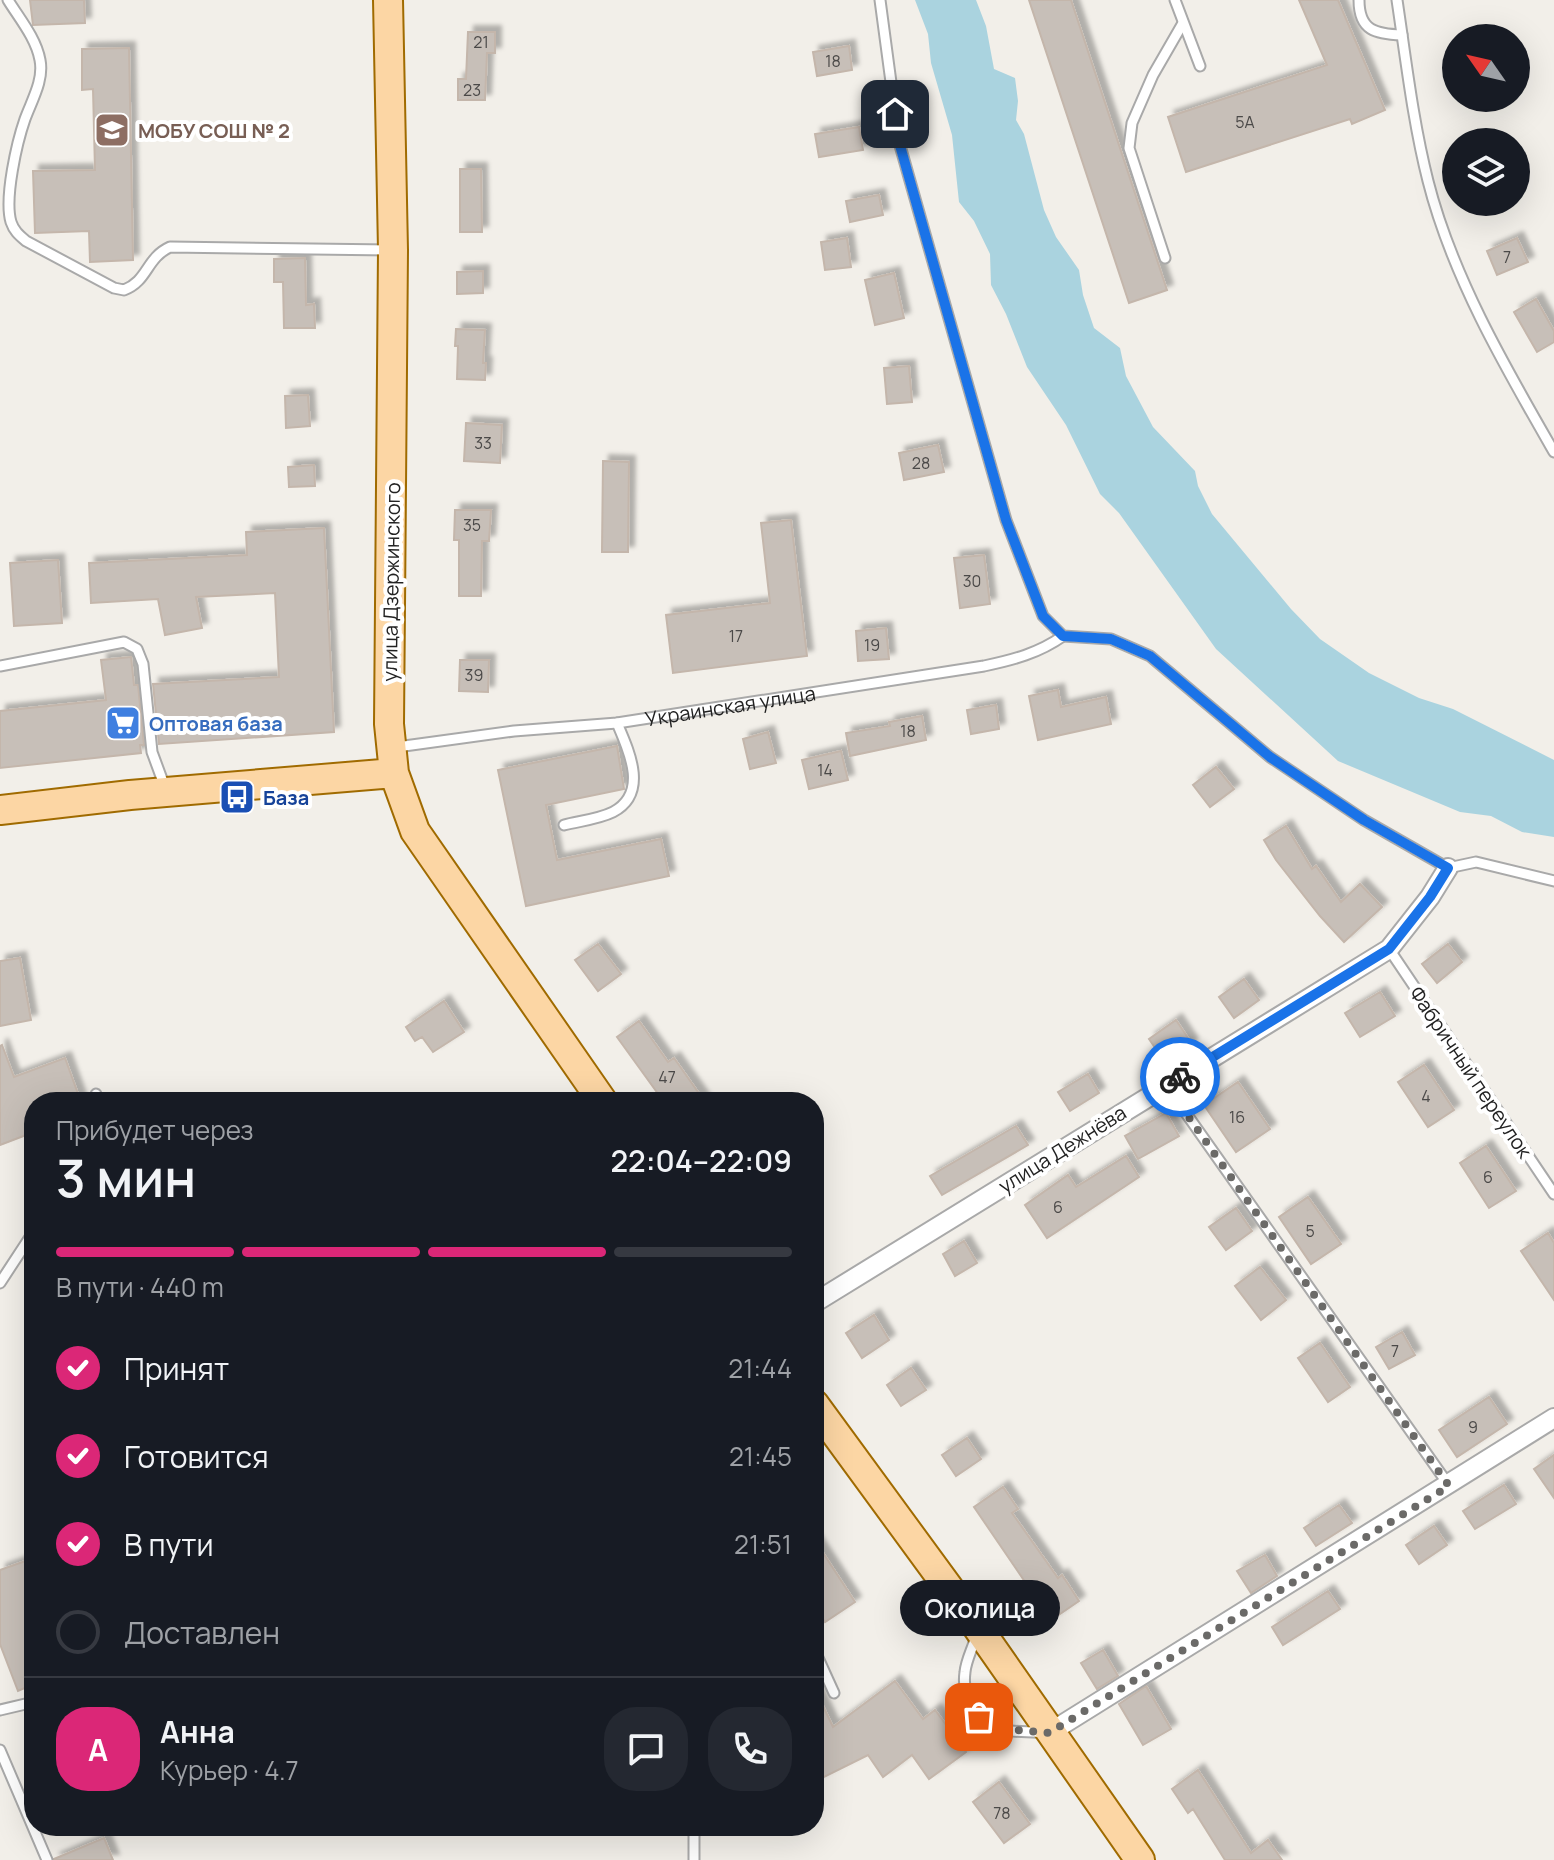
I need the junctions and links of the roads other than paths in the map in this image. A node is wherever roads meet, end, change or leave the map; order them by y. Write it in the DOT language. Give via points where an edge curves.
graph roads {
  1 [pos="8,0"];
  2 [pos="388,0"];
  3 [pos="880,0"];
  4 [pos="1175,0"];
  5 [pos="1359,0"];
  6 [pos="1397,0"];
  7 [pos="1183,23"];
  8 [pos="1402,35"];
  9 [pos="1200,66"];
  10 [pos="393,250"];
  11 [pos="1165,258"];
  12 [pos="1554,452"];
  13 [pos="1063,636"];
  14 [pos="0,666"];
  15 [pos="617,723"];
  16 [pos="392,760"];
  17 [pos="167,793"];
  18 [pos="0,810"];
  19 [pos="564,825"];
  20 [pos="1448,868"];
  21 [pos="1554,881"];
  22 [pos="1389,949"];
  23 [pos="1166,1085"];
  24 [pos="596,1092"];
  25 [pos="1554,1194"];
  26 [pos="24,1246"];
  27 [pos="0,1283"];
  28 [pos="824,1297"];
  29 [pos="1554,1418"];
  30 [pos="824,1422"];
  31 [pos="1449,1486"];
  32 [pos="978,1628"];
  33 [pos="824,1671"];
  34 [pos="834,1693"];
  35 [pos="24,1704"];
  36 [pos="0,1710"];
  37 [pos="1049,1733"];
  38 [pos="0,1750"];
  39 [pos="24,1806"];
  40 [pos="37,1836"];
  41 [pos="694,1836"];
  42 [pos="47,1860"];
  43 [pos="694,1860"];
  44 [pos="1140,1860"];
  1 -- 10 [label="lane" via="35,43 41,71 20,133 9,202 11,221 26,241 124,290 170,247"];
  2 -- 10 [label="main road, улица Дзержинского"];
  3 -- 13 [label="lane" via="899,142 1006,520 1043,616"];
  4 -- 7 [label="lane"];
  5 -- 8 [label="lane" via="1366,27 1373,33"];
  6 -- 8 [label="lane"];
  7 -- 9 [label="lane"];
  7 -- 11 [label="lane" via="1132,123 1129,148"];
  8 -- 12 [label="lane" via="1428,181 1448,241 1483,322"];
  10 -- 16 [label="main road, улица Дзержинского"];
  13 -- 15 [label="lane, Украинская улица" via="1019,659 984,666"];
  13 -- 20 [label="lane" via="1111,639 1150,656 1270,757"];
  14 -- 17 [label="lane" via="124,642 137,649 152,752"];
  15 -- 16 [label="lane, Украинская улица" via="514,731"];
  15 -- 19 [label="lane" via="632,757 628,801 612,812"];
  16 -- 17 [label="main road, Украинская улица"];
  16 -- 24 [label="main road, улица Дзержинского" via="415,831"];
  17 -- 18 [label="main road, Украинская улица"];
  20 -- 21 [label="lane" via="1476,862"];
  20 -- 22 [label="street, улица Дежнёва"];
  22 -- 23 [label="street, улица Дежнёва"];
  22 -- 25 [label="lane, Фабричный переулок"];
  23 -- 28 [label="street, улица Дежнёва"];
  23 -- 31 [label="lane"];
  26 -- 27 [label="lane"];
  29 -- 31 [label="street"];
  30 -- 32 [label="main road"];
  31 -- 37 [label="street"];
  32 -- 37 [label="main road"];
  32 -- 37 [label="lane" via="965,1669 969,1704 996,1728"];
  33 -- 34 [label="lane"];
  35 -- 36 [label="lane"];
  37 -- 44 [label="main road"];
  38 -- 39 [label="lane"];
  40 -- 42 [label="lane"];
  41 -- 43 [label="lane"];
}
